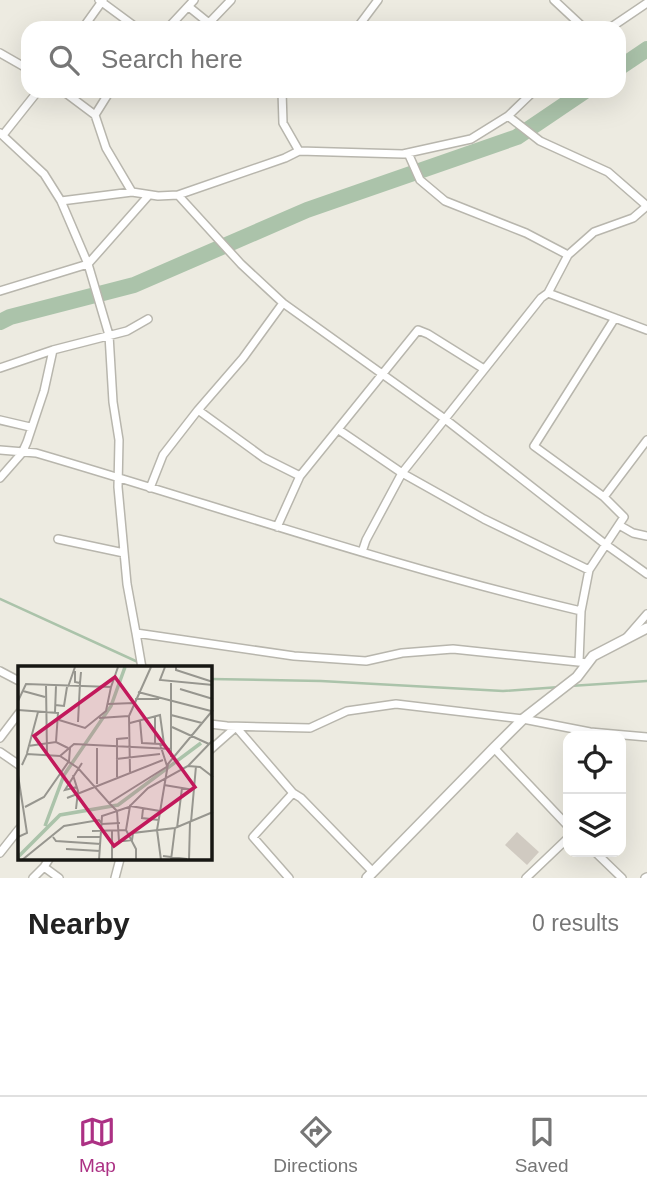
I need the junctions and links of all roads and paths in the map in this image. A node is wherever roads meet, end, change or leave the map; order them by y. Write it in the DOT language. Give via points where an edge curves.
graph roads {
  1 [pos="230,0"];
  2 [pos="378,0"];
  3 [pos="554,0"];
  4 [pos="101,1"];
  5 [pos="647,3"];
  6 [pos="192,4"];
  7 [pos="88,21"];
  8 [pos="128,21"];
  9 [pos="175,21"];
  10 [pos="208,21"];
  11 [pos="215,21"];
  12 [pos="362,21"];
  13 [pos="576,21"];
  14 [pos="620,21"];
  15 [pos="0,53"];
  16 [pos="21,65"];
  17 [pos="32,98"];
  18 [pos="72,98"];
  19 [pos="106,98"];
  20 [pos="285,98"];
  21 [pos="527,98"];
  22 [pos="95,115"];
  23 [pos="508,116"];
  24 [pos="1,134"];
  25 [pos="299,151"];
  26 [pos="408,153"];
  27 [pos="132,192"];
  28 [pos="149,195"];
  29 [pos="178,195"];
  30 [pos="61,201"];
  31 [pos="568,255"];
  32 [pos="88,264"];
  33 [pos="0,291"];
  34 [pos="548,293"];
  35 [pos="283,303"];
  36 [pos="615,318"];
  37 [pos="148,319"];
  38 [pos="647,330"];
  39 [pos="109,335"];
  40 [pos="54,351"];
  41 [pos="0,369"];
  42 [pos="485,369"];
  43 [pos="382,374"];
  44 [pos="198,410"];
  45 [pos="444,418"];
  46 [pos="0,420"];
  47 [pos="30,428"];
  48 [pos="339,430"];
  49 [pos="647,440"];
  50 [pos="0,450"];
  51 [pos="22,453"];
  52 [pos="402,473"];
  53 [pos="300,476"];
  54 [pos="118,477"];
  55 [pos="0,478"];
  56 [pos="150,488"];
  57 [pos="604,497"];
  58 [pos="619,525"];
  59 [pos="277,527"];
  60 [pos="647,536"];
  61 [pos="58,539"];
  62 [pos="605,544"];
  63 [pos="362,552"];
  64 [pos="124,553"];
  65 [pos="590,570"];
  66 [pos="647,574"];
  67 [pos="581,611"];
  68 [pos="647,614"];
  69 [pos="647,628"];
  70 [pos="136,633"];
  71 [pos="622,643"];
  72 [pos="583,662"];
  73 [pos="142,666"];
  74 [pos="0,671"];
  75 [pos="18,680"];
  76 [pos="18,713"];
  77 [pos="523,719"];
  78 [pos="212,724"];
  79 [pos="236,727"];
  80 [pos="647,737"];
  81 [pos="0,738"];
  82 [pos="212,748"];
  83 [pos="494,748"];
  84 [pos="0,752"];
  85 [pos="18,764"];
  86 [pos="293,793"];
  87 [pos="563,821"];
  88 [pos="18,830"];
  89 [pos="563,843"];
  90 [pos="0,853"];
  91 [pos="600,857"];
  92 [pos="48,860"];
  93 [pos="120,860"];
  94 [pos="44,867"];
  95 [pos="370,875"];
  96 [pos="33,878"];
  97 [pos="59,878"];
  98 [pos="115,878"];
  99 [pos="289,878"];
  100 [pos="526,878"];
  101 [pos="622,878"];
  1 -- 11 [label="street"];
  2 -- 12 [label="street"];
  3 -- 13 [label="street"];
  4 -- 7 [label="street"];
  4 -- 8 [label="street"];
  5 -- 14 [label="street"];
  6 -- 9 [label="street"];
  6 -- 10 [label="street"];
  15 -- 16 [label="street"];
  17 -- 24 [label="street"];
  18 -- 22 [label="street"];
  19 -- 22 [label="street"];
  20 -- 25 [label="street" via="284,123"];
  21 -- 23 [label="street"];
  22 -- 27 [label="street" via="106,149"];
  23 -- 26 [label="street" via="471,139"];
  23 -- 31 [label="street" via="540,141 608,172 647,206 633,218 594,232"];
  24 -- 30 [label="street" via="44,174"];
  25 -- 26 [label="street"];
  25 -- 29 [label="street"];
  26 -- 31 [label="street" via="420,180 445,201"];
  27 -- 28 [label="street"];
  27 -- 30 [label="street"];
  28 -- 29 [label="street"];
  28 -- 32 [label="street"];
  29 -- 35 [label="street"];
  30 -- 32 [label="street"];
  31 -- 34 [label="street"];
  32 -- 33 [label="street"];
  32 -- 39 [label="street"];
  34 -- 36 [label="street"];
  34 -- 42 [label="street"];
  35 -- 43 [label="street"];
  35 -- 44 [label="street"];
  36 -- 38 [label="street"];
  36 -- 57 [label="street" via="534,446"];
  37 -- 39 [label="street"];
  39 -- 40 [label="street"];
  39 -- 54 [label="street"];
  40 -- 41 [label="street"];
  40 -- 47 [label="street"];
  42 -- 43 [label="street" via="418,330"];
  42 -- 45 [label="street"];
  43 -- 45 [label="street"];
  43 -- 48 [label="street"];
  44 -- 53 [label="street" via="264,458"];
  44 -- 56 [label="street" via="163,455"];
  45 -- 52 [label="street"];
  45 -- 62 [label="street"];
  46 -- 47 [label="street"];
  47 -- 51 [label="street"];
  48 -- 52 [label="street"];
  48 -- 53 [label="street"];
  49 -- 57 [label="street"];
  50 -- 51 [label="street"];
  51 -- 54 [label="street"];
  51 -- 55 [label="street"];
  52 -- 63 [label="street"];
  52 -- 65 [label="street"];
  53 -- 59 [label="street"];
  54 -- 56 [label="street"];
  54 -- 64 [label="street"];
  56 -- 59 [label="street"];
  57 -- 58 [label="street" via="624,517"];
  58 -- 60 [label="street"];
  58 -- 62 [label="street"];
  59 -- 63 [label="street"];
  61 -- 64 [label="street"];
  62 -- 65 [label="street"];
  62 -- 66 [label="street"];
  63 -- 67 [label="street"];
  64 -- 70 [label="street"];
  65 -- 67 [label="street"];
  67 -- 72 [label="street"];
  68 -- 71 [label="street"];
  69 -- 71 [label="street"];
  70 -- 72 [label="street" via="366,662 402,653 453,649"];
  70 -- 73 [label="street"];
  71 -- 72 [label="street"];
  72 -- 77 [label="street" via="577,677"];
  74 -- 75 [label="street"];
  76 -- 81 [label="street"];
  77 -- 79 [label="street" via="396,704 347,711 310,728"];
  77 -- 80 [label="street"];
  77 -- 83 [label="street"];
  78 -- 79 [label="street"];
  79 -- 82 [label="street"];
  79 -- 86 [label="street"];
  83 -- 87 [label="street"];
  83 -- 95 [label="street"];
  84 -- 85 [label="street"];
  86 -- 95 [label="street"];
  86 -- 99 [label="street" via="253,837"];
  88 -- 90 [label="street"];
  89 -- 100 [label="street"];
  91 -- 101 [label="street"];
  92 -- 94 [label="street"];
  93 -- 98 [label="street"];
  94 -- 96 [label="street"];
  94 -- 97 [label="street"];
}
